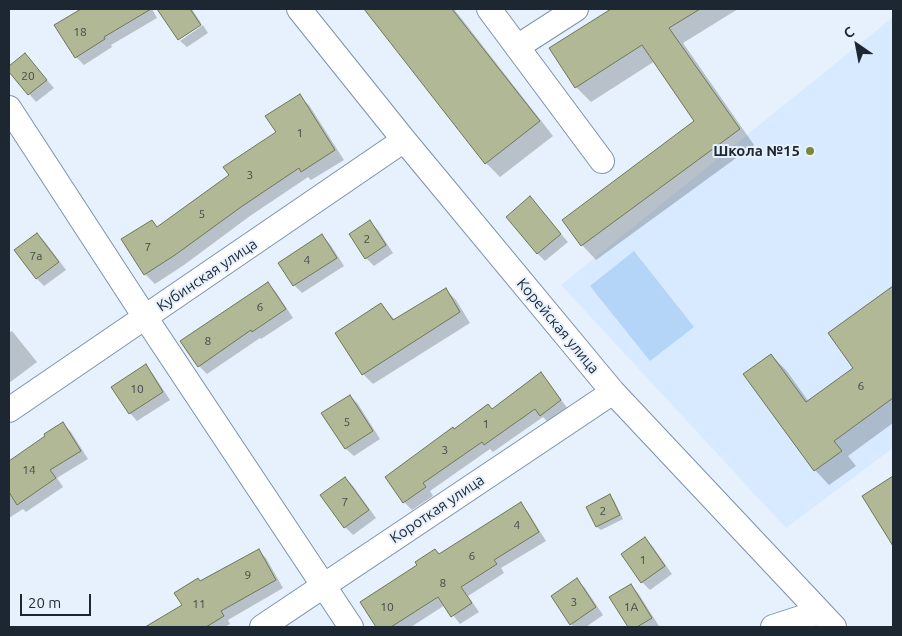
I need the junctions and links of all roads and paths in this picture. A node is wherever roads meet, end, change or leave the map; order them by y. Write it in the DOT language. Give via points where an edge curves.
graph roads {
  1 [pos="299,9"];
  2 [pos="489,9"];
  3 [pos="576,9"];
  4 [pos="517,47"];
  5 [pos="9,108"];
  6 [pos="404,140"];
  7 [pos="602,162"];
  8 [pos="145,317"];
  9 [pos="613,392"];
  10 [pos="9,410"];
  11 [pos="324,584"];
  12 [pos="827,620"];
  13 [pos="262,627"];
  14 [pos="351,627"];
  15 [pos="773,627"];
  1 -- 6 [label="street, Корейская улица"];
  2 -- 4 [label="street"];
  3 -- 4 [label="street"];
  4 -- 7 [label="street"];
  5 -- 8 [label="street"];
  6 -- 8 [label="street, Кубинская улица"];
  6 -- 9 [label="street, Корейская улица"];
  8 -- 10 [label="street, Кубинская улица"];
  8 -- 11 [label="street"];
  9 -- 11 [label="street, Короткая улица"];
  9 -- 12 [label="street, Корейская улица"];
  11 -- 13 [label="street, Короткая улица"];
  11 -- 14 [label="street"];
  12 -- 15 [label="street"];
}
